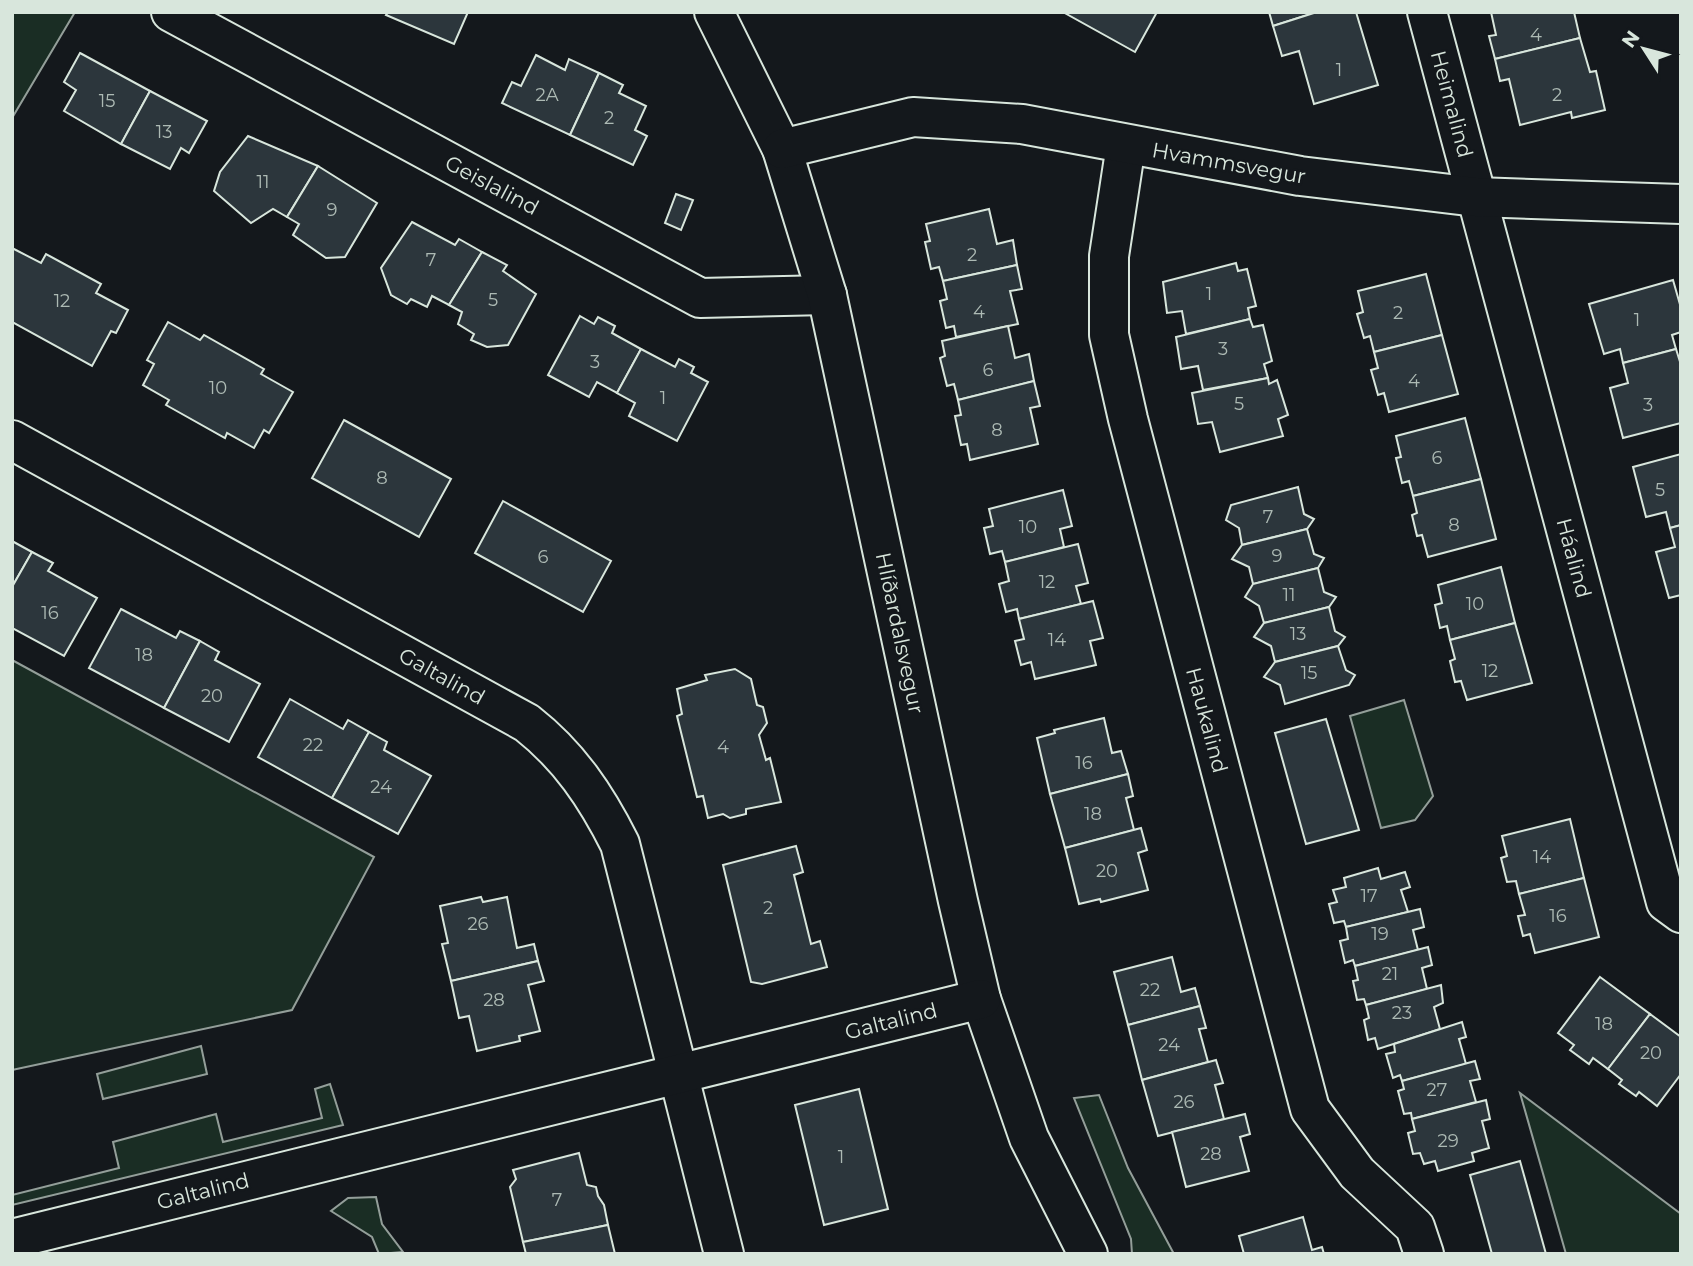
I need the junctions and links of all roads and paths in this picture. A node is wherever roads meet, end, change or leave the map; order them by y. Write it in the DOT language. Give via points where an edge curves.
graph roads {
  1 [pos="171,12"];
  2 [pos="714,12"];
  3 [pos="1427,12"];
  4 [pos="1126,145"];
  5 [pos="782,149"];
  6 [pos="1476,197"];
  7 [pos="1681,204"];
  8 [pos="827,295"];
  9 [pos="12,440"];
  10 [pos="1681,913"];
  11 [pos="981,999"];
  12 [pos="679,1075"];
  13 [pos="12,1239"];
  14 [pos="724,1254"];
  15 [pos="1088,1254"];
  16 [pos="1424,1254"];
  1 -- 8 [label="street, Geislalind" via="700,298"];
  2 -- 5 [label="street, Hlíðardalsvegur"];
  3 -- 6 [label="street, Heimalind"];
  4 -- 5 [label="street, Hvammsvegur" via="1021,124 913,117"];
  4 -- 6 [label="street, Hvammsvegur" via="1300,176"];
  4 -- 16 [label="street, Haukalind" via="1109,256 1109,335 1310,1109 1357,1173 1415,1227"];
  5 -- 8 [label="street, Hlíðardalsvegur"];
  6 -- 7 [label="street, Hvammsvegur"];
  6 -- 10 [label="street, Háalind" via="1667,902"];
  8 -- 11 [label="street, Hlíðardalsvegur"];
  9 -- 12 [label="street, Galtalind" via="541,733 592,792 620,844"];
  11 -- 12 [label="street, Galtalind"];
  11 -- 15 [label="street, Hlíðardalsvegur" via="1029,1138"];
  12 -- 13 [label="street, Galtalind"];
  12 -- 14 [label="street, Galtalind"];
}
